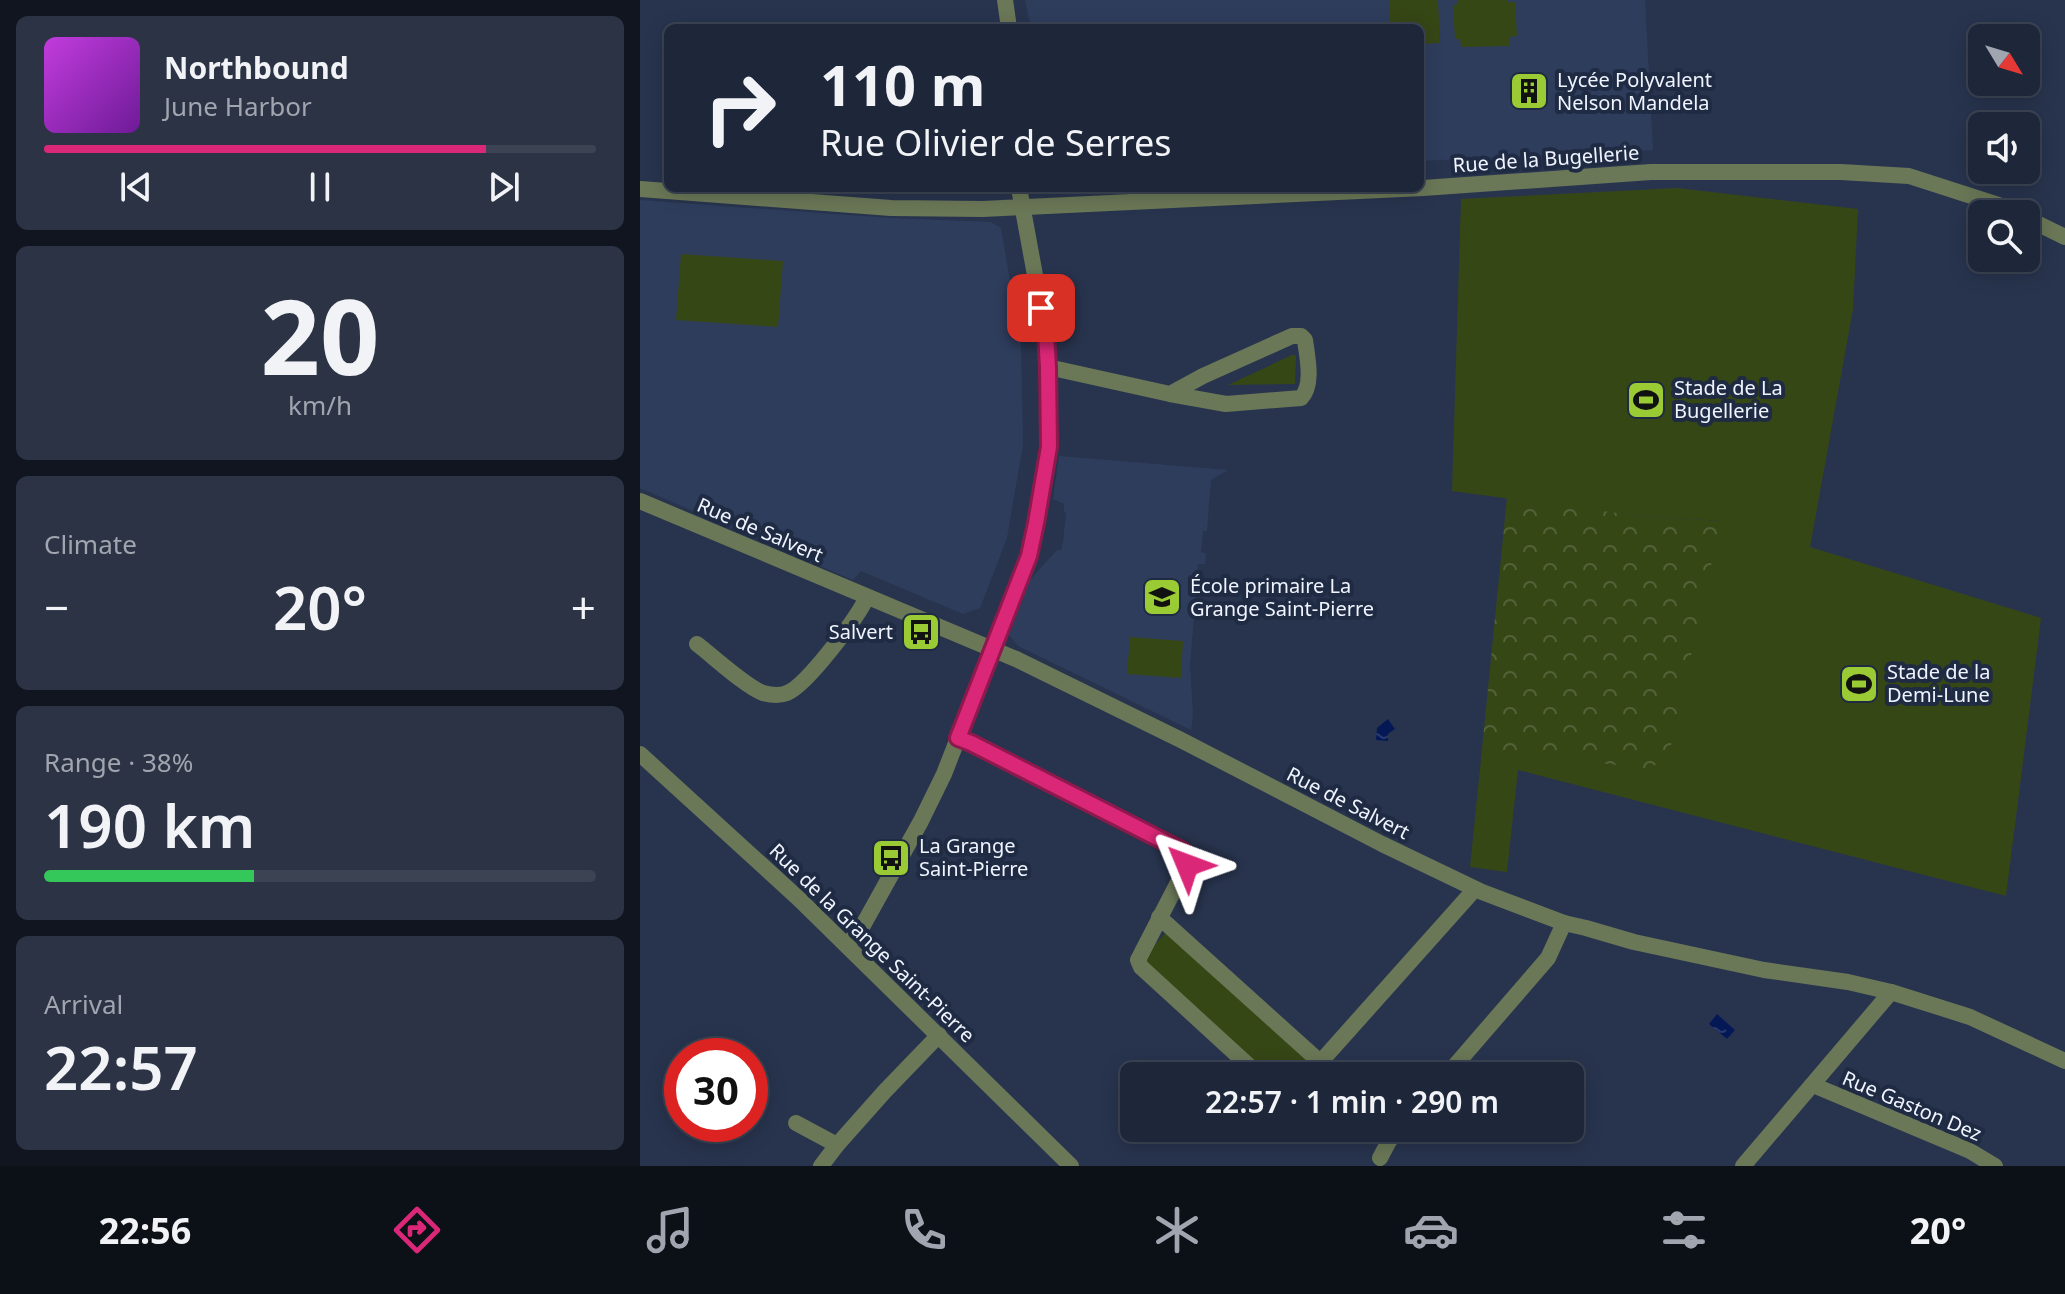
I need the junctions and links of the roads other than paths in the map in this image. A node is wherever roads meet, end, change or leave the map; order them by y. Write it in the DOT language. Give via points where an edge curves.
graph roads {
  1 [pos="1005,0"];
  2 [pos="1008,24"];
  3 [pos="1424,188"];
  4 [pos="640,189"];
  5 [pos="664,191"];
  6 [pos="680,192"];
  7 [pos="1020,192"];
  8 [pos="1343,192"];
  9 [pos="1983,200"];
  10 [pos="1022,208"];
  11 [pos="2040,225"];
  12 [pos="2065,237"];
  13 [pos="1048,367"];
  14 [pos="1170,394"];
  15 [pos="640,501"];
  16 [pos="867,597"];
  17 [pos="697,644"];
  18 [pos="991,649"];
  19 [pos="958,738"];
  20 [pos="640,754"];
  21 [pos="1475,889"];
  22 [pos="1159,917"];
  23 [pos="1564,923"];
  24 [pos="847,945"];
  25 [pos="1891,992"];
  26 [pos="939,1035"];
  27 [pos="2065,1061"];
  28 [pos="1245,1062"];
  29 [pos="1320,1062"];
  30 [pos="1458,1062"];
  31 [pos="1813,1085"];
  32 [pos="796,1123"];
  33 [pos="1388,1142"];
  34 [pos="837,1145"];
  35 [pos="1380,1158"];
  36 [pos="821,1166"];
  37 [pos="1071,1166"];
  38 [pos="1743,1166"];
  39 [pos="1995,1166"];
  1 -- 2 [label="street"];
  3 -- 9 [label="street, Rue de la Bugellerie" via="1651,172 1841,172 1909,176"];
  4 -- 5 [label="street, Rue de la Bugellerie"];
  6 -- 10 [label="street, Rue de la Bugellerie" via="891,208"];
  7 -- 10 [label="street"];
  8 -- 10 [label="street, Rue de la Bugellerie"];
  10 -- 13 [label="street"];
  11 -- 12 [label="street"];
  13 -- 14 [label="street"];
  13 -- 18 [label="street" via="1049,447 1036,523 1029,556"];
  14 -- 14 [label="street" via="1226,404 1301,398 1308,386 1305,340 1292,336"];
  15 -- 16 [label="street, Rue de Salvert"];
  16 -- 17 [label="street" via="808,676 786,694 754,688"];
  16 -- 18 [label="street, Rue de Salvert"];
  18 -- 19 [label="street"];
  18 -- 21 [label="street, Rue de Salvert"];
  19 -- 22 [label="street" via="1183,851 1187,865"];
  19 -- 24 [label="street" via="921,821"];
  20 -- 24 [label="street, Rue de la Grange Saint-Pierre"];
  21 -- 23 [label="street, Rue de Salvert"];
  21 -- 29 [label="street"];
  22 -- 28 [label="street" via="1138,960 1141,967"];
  22 -- 29 [label="street"];
  23 -- 25 [label="street, Rue de Salvert" via="1764,970"];
  23 -- 30 [label="street" via="1548,958"];
  24 -- 26 [label="street, Rue de la Grange Saint-Pierre"];
  25 -- 27 [label="street, Rue de Salvert" via="1970,1017"];
  25 -- 31 [label="street"];
  26 -- 34 [label="street"];
  26 -- 37 [label="street, Rue de la Grange Saint-Pierre"];
  31 -- 38 [label="street"];
  31 -- 39 [label="street, Rue Gaston Dez"];
  32 -- 34 [label="street"];
  33 -- 35 [label="street"];
  34 -- 36 [label="street"];
}
